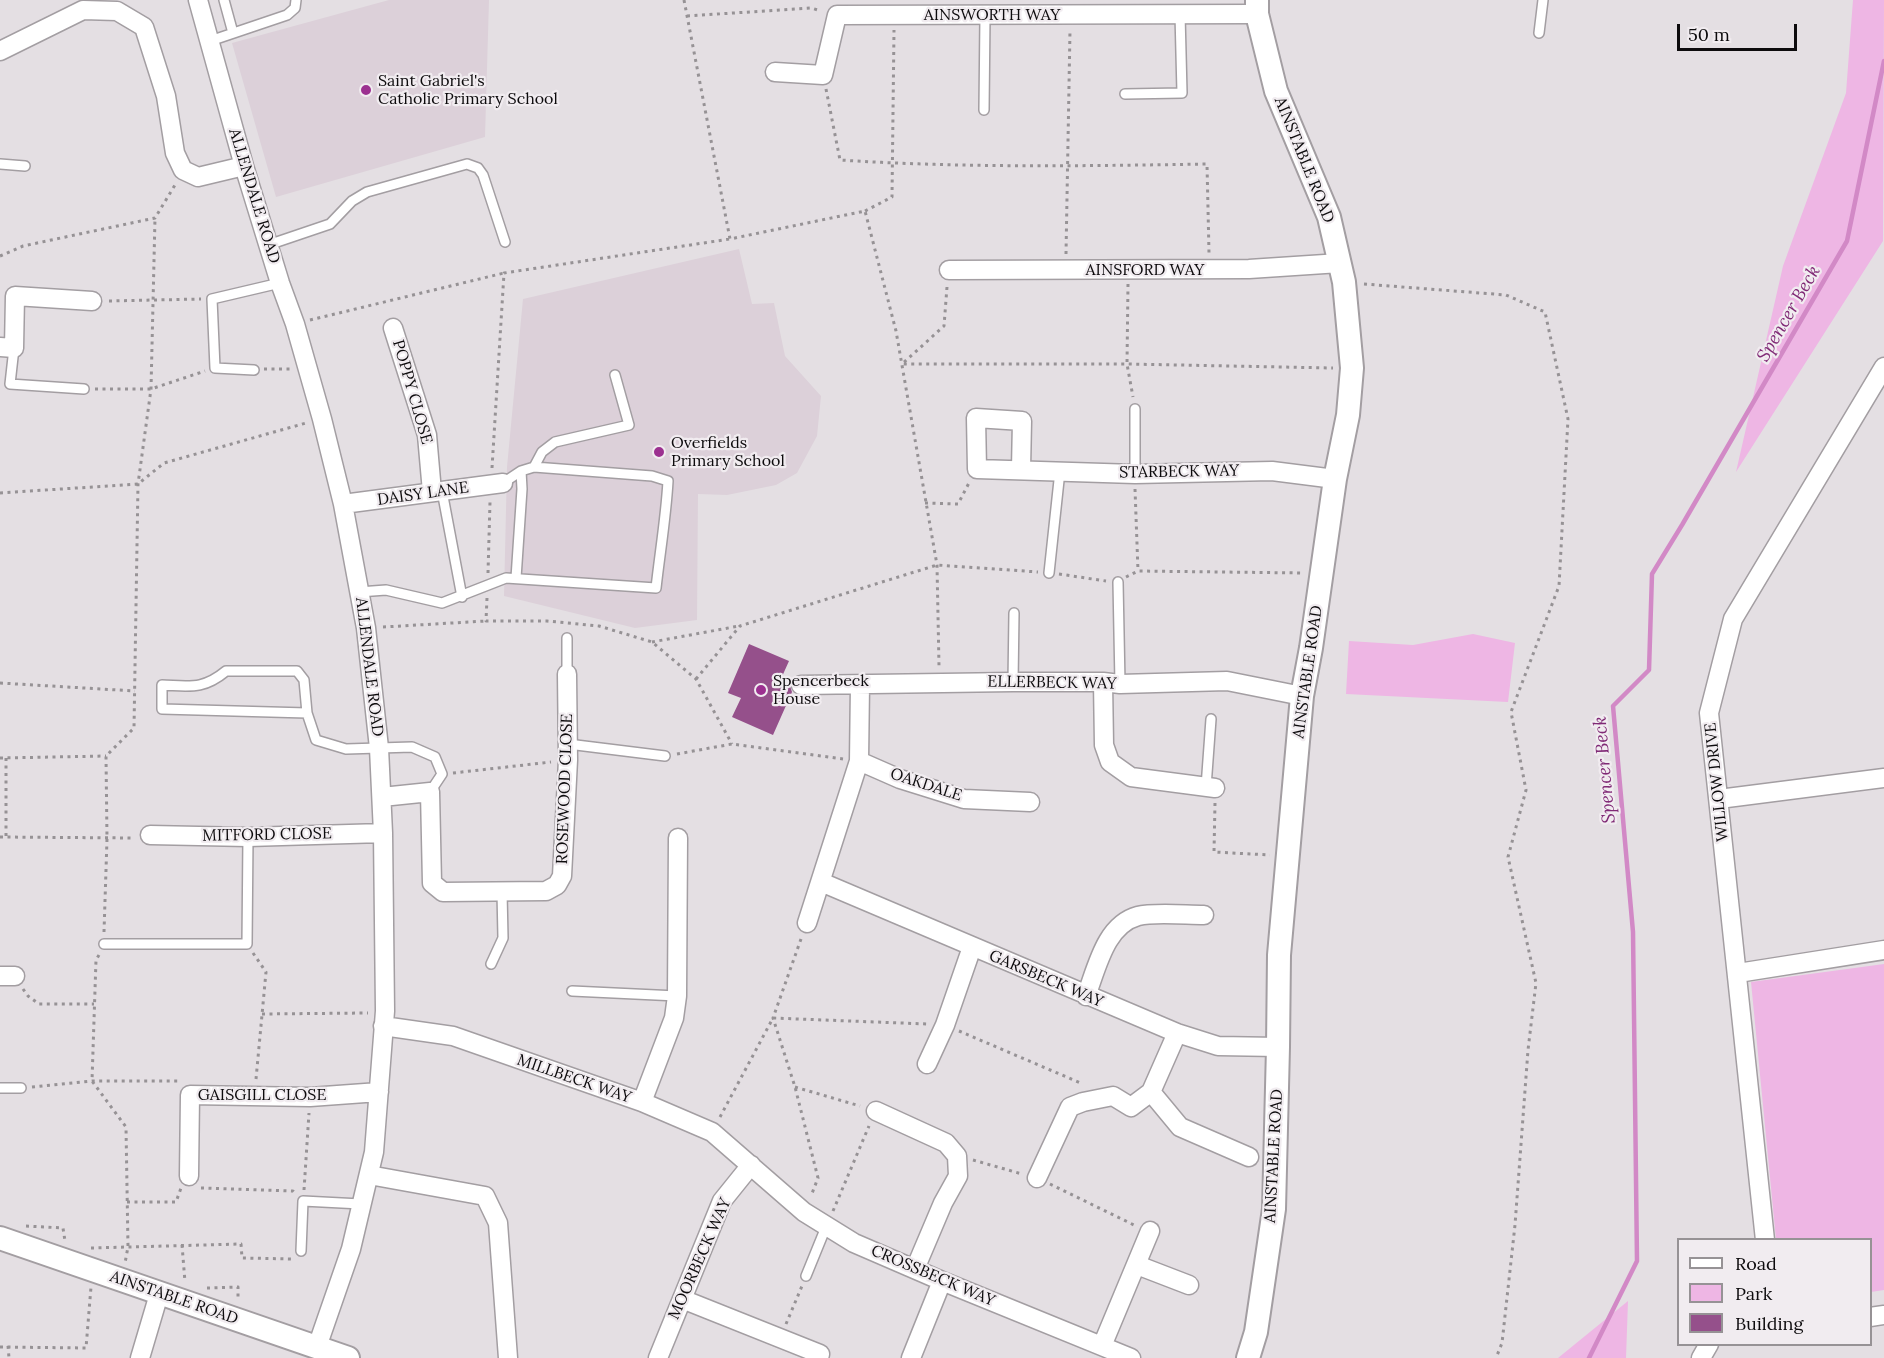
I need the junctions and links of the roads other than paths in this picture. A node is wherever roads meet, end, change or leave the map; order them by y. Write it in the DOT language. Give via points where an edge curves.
graph roads {
  1 [pos="198,0"];
  2 [pos="224,0"];
  3 [pos="296,0"];
  4 [pos="1543,0"];
  5 [pos="1257,7"];
  6 [pos="1180,15"];
  7 [pos="985,16"];
  8 [pos="233,33"];
  9 [pos="1539,33"];
  10 [pos="210,41"];
  11 [pos="0,51"];
  12 [pos="775,72"];
  13 [pos="1125,94"];
  14 [pos="984,110"];
  15 [pos="0,164"];
  16 [pos="25,166"];
  17 [pos="244,166"];
  18 [pos="505,242"];
  19 [pos="268,245"];
  20 [pos="949,270"];
  21 [pos="1342,273"];
  22 [pos="280,283"];
  23 [pos="92,301"];
  24 [pos="393,328"];
  25 [pos="7,347"];
  26 [pos="1884,367"];
  27 [pos="254,370"];
  28 [pos="615,375"];
  29 [pos="84,389"];
  30 [pos="1135,409"];
  31 [pos="534,467"];
  32 [pos="1021,470"];
  33 [pos="1060,470"];
  34 [pos="521,471"];
  35 [pos="1135,474"];
  36 [pos="1335,479"];
  37 [pos="503,483"];
  38 [pos="437,492"];
  39 [pos="343,504"];
  40 [pos="1049,573"];
  41 [pos="516,578"];
  42 [pos="1118,582"];
  43 [pos="359,592"];
  44 [pos="462,597"];
  45 [pos="1014,614"];
  46 [pos="567,638"];
  47 [pos="567,674"];
  48 [pos="1013,682"];
  49 [pos="1112,683"];
  50 [pos="860,685"];
  51 [pos="801,686"];
  52 [pos="1302,696"];
  53 [pos="308,713"];
  54 [pos="1211,719"];
  55 [pos="568,744"];
  56 [pos="379,748"];
  57 [pos="665,756"];
  58 [pos="860,761"];
  59 [pos="1884,778"];
  60 [pos="1211,787"];
  61 [pos="430,792"];
  62 [pos="382,797"];
  63 [pos="1719,799"];
  64 [pos="1030,802"];
  65 [pos="383,833"];
  66 [pos="150,835"];
  67 [pos="248,837"];
  68 [pos="678,838"];
  69 [pos="821,882"];
  70 [pos="502,892"];
  71 [pos="1204,915"];
  72 [pos="807,923"];
  73 [pos="104,944"];
  74 [pos="972,947"];
  75 [pos="1884,950"];
  76 [pos="491,964"];
  77 [pos="1738,973"];
  78 [pos="572,991"];
  79 [pos="677,996"];
  80 [pos="1086,996"];
  81 [pos="384,1020"];
  82 [pos="1177,1033"];
  83 [pos="1278,1047"];
  84 [pos="927,1064"];
  85 [pos="0,1088"];
  86 [pos="21,1088"];
  87 [pos="379,1092"];
  88 [pos="1151,1092"];
  89 [pos="642,1102"];
  90 [pos="876,1110"];
  91 [pos="1249,1157"];
  92 [pos="751,1165"];
  93 [pos="369,1175"];
  94 [pos="1037,1178"];
  95 [pos="191,1182"];
  96 [pos="361,1204"];
  97 [pos="826,1227"];
  98 [pos="1150,1231"];
  99 [pos="1765,1238"];
  100 [pos="7,1240"];
  101 [pos="301,1251"];
  102 [pos="1137,1265"];
  103 [pos="915,1269"];
  104 [pos="806,1276"];
  105 [pos="942,1281"];
  106 [pos="1189,1285"];
  107 [pos="159,1294"];
  108 [pos="682,1299"];
  109 [pos="1102,1346"];
  110 [pos="317,1347"];
  111 [pos="140,1358"];
  112 [pos="348,1358"];
  113 [pos="508,1358"];
  114 [pos="658,1358"];
  115 [pos="819,1358"];
  116 [pos="911,1358"];
  117 [pos="1131,1358"];
  118 [pos="1248,1358"];
  1 -- 10 [label="street, ALLENDALE ROAD"];
  2 -- 8 [label="lane"];
  3 -- 8 [label="lane" via="295,8 287,15"];
  4 -- 9 [label="lane"];
  5 -- 6 [label="street, AINSWORTH WAY"];
  5 -- 21 [label="street, AINSTABLE ROAD" via="1276,91 1329,217"];
  6 -- 7 [label="street, AINSWORTH WAY"];
  6 -- 13 [label="lane" via="1182,93"];
  7 -- 12 [label="street, AINSWORTH WAY" via="837,15 823,75"];
  7 -- 14 [label="lane"];
  8 -- 10 [label="lane"];
  10 -- 17 [label="street, ALLENDALE ROAD"];
  11 -- 17 [label="street" via="83,10 117,11 144,27 166,96 176,153 183,170 198,177"];
  15 -- 16 [label="lane"];
  17 -- 19 [label="street, ALLENDALE ROAD"];
  18 -- 19 [label="lane" via="483,175 467,164 367,192 352,201 330,224"];
  19 -- 22 [label="street, ALLENDALE ROAD"];
  20 -- 21 [label="street, AINSFORD WAY" via="1249,269"];
  21 -- 36 [label="street, AINSTABLE ROAD" via="1352,368"];
  22 -- 27 [label="lane" via="212,299 215,368"];
  22 -- 39 [label="street, ALLENDALE ROAD" via="295,324"];
  23 -- 25 [label="street" via="15,297"];
  24 -- 38 [label="street, POPPY CLOSE" via="427,435"];
  25 -- 29 [label="lane" via="10,384"];
  26 -- 63 [label="street, WILLOW DRIVE" via="1733,619 1709,713"];
  28 -- 31 [label="lane" via="629,425 555,442 542,452"];
  30 -- 35 [label="lane"];
  31 -- 34 [label="lane"];
  31 -- 41 [label="lane" via="652,476 668,481 656,588"];
  32 -- 32 [label="street, STARBECK WAY" via="1022,421 976,418 977,469"];
  32 -- 33 [label="street, STARBECK WAY"];
  33 -- 35 [label="street, STARBECK WAY"];
  33 -- 40 [label="lane"];
  34 -- 37 [label="lane"];
  34 -- 41 [label="lane"];
  35 -- 36 [label="street, STARBECK WAY" via="1272,471"];
  36 -- 52 [label="street, AINSTABLE ROAD"];
  37 -- 38 [label="street, DAISY LANE"];
  38 -- 39 [label="street, DAISY LANE"];
  38 -- 44 [label="lane"];
  39 -- 43 [label="street, ALLENDALE ROAD"];
  41 -- 44 [label="lane" via="506,578"];
  42 -- 49 [label="lane"];
  43 -- 44 [label="lane" via="386,590 442,603"];
  43 -- 56 [label="street, ALLENDALE ROAD"];
  45 -- 48 [label="lane"];
  46 -- 47 [label="lane"];
  47 -- 55 [label="street, ROSEWOOD CLOSE"];
  48 -- 49 [label="street, ELLERBECK WAY"];
  48 -- 50 [label="street, ELLERBECK WAY"];
  49 -- 52 [label="street, ELLERBECK WAY" via="1227,681"];
  49 -- 60 [label="street" via="1104,746 1110,762 1131,777"];
  50 -- 51 [label="street, ELLERBECK WAY"];
  50 -- 58 [label="street"];
  52 -- 83 [label="street, AINSTABLE ROAD" via="1279,955"];
  53 -- 53 [label="lane" via="162,709 162,685 202,686 226,671 297,672 304,680"];
  53 -- 56 [label="lane" via="316,740 346,749"];
  54 -- 60 [label="lane"];
  55 -- 57 [label="lane"];
  55 -- 70 [label="street, ROSEWOOD CLOSE" via="562,876 557,885 546,891"];
  56 -- 61 [label="lane" via="412,747 435,757 442,774"];
  56 -- 62 [label="street, ALLENDALE ROAD"];
  58 -- 64 [label="street, OAKDALE" via="900,779 964,799"];
  58 -- 69 [label="street"];
  59 -- 63 [label="street"];
  61 -- 62 [label="street"];
  61 -- 70 [label="street, ROSEWOOD CLOSE" via="432,883 443,892"];
  62 -- 65 [label="street, ALLENDALE ROAD"];
  63 -- 77 [label="street, WILLOW DRIVE"];
  65 -- 67 [label="street, MITFORD CLOSE"];
  65 -- 81 [label="street, ALLENDALE ROAD"];
  66 -- 67 [label="street, MITFORD CLOSE"];
  67 -- 73 [label="lane" via="247,944"];
  68 -- 79 [label="street"];
  69 -- 72 [label="street"];
  69 -- 74 [label="street, GARSBECK WAY"];
  70 -- 76 [label="lane" via="503,938"];
  71 -- 80 [label="street" via="1140,915 1124,921 1109,937"];
  74 -- 80 [label="street, GARSBECK WAY"];
  74 -- 84 [label="street"];
  75 -- 77 [label="street"];
  77 -- 99 [label="street, WILLOW DRIVE"];
  78 -- 79 [label="lane"];
  79 -- 89 [label="street" via="674,1018"];
  80 -- 82 [label="street, GARSBECK WAY"];
  81 -- 87 [label="street, ALLENDALE ROAD"];
  81 -- 89 [label="street, MILLBECK WAY" via="453,1036"];
  82 -- 83 [label="street, GARSBECK WAY" via="1218,1046"];
  82 -- 88 [label="street"];
  83 -- 118 [label="street, AINSTABLE ROAD" via="1274,1209 1256,1332"];
  85 -- 86 [label="lane"];
  87 -- 93 [label="street, ALLENDALE ROAD"];
  87 -- 95 [label="street, GAISGILL CLOSE" via="310,1097 190,1095"];
  88 -- 91 [label="street" via="1180,1127"];
  88 -- 94 [label="street" via="1131,1107 1113,1096 1070,1107"];
  89 -- 92 [label="street, MILLBECK WAY" via="712,1132"];
  90 -- 103 [label="street" via="946,1143 957,1156 958,1176"];
  92 -- 97 [label="street, CROSSBECK WAY"];
  92 -- 108 [label="street, MOORBECK WAY" via="722,1201"];
  93 -- 96 [label="street, ALLENDALE ROAD"];
  93 -- 113 [label="street" via="485,1196 498,1223"];
  96 -- 101 [label="lane" via="303,1201"];
  96 -- 110 [label="street, ALLENDALE ROAD" via="351,1249"];
  97 -- 103 [label="street, CROSSBECK WAY"];
  97 -- 104 [label="lane"];
  98 -- 102 [label="street"];
  100 -- 107 [label="street, AINSTABLE ROAD"];
  102 -- 106 [label="street"];
  102 -- 109 [label="street"];
  103 -- 105 [label="street, CROSSBECK WAY"];
  105 -- 109 [label="street, CROSSBECK WAY"];
  105 -- 116 [label="street"];
  107 -- 110 [label="street, AINSTABLE ROAD"];
  107 -- 111 [label="street"];
  108 -- 114 [label="street, MOORBECK WAY"];
  108 -- 115 [label="street" via="820,1354"];
  109 -- 117 [label="street, CROSSBECK WAY"];
  110 -- 112 [label="street, AINSTABLE ROAD"];
}
